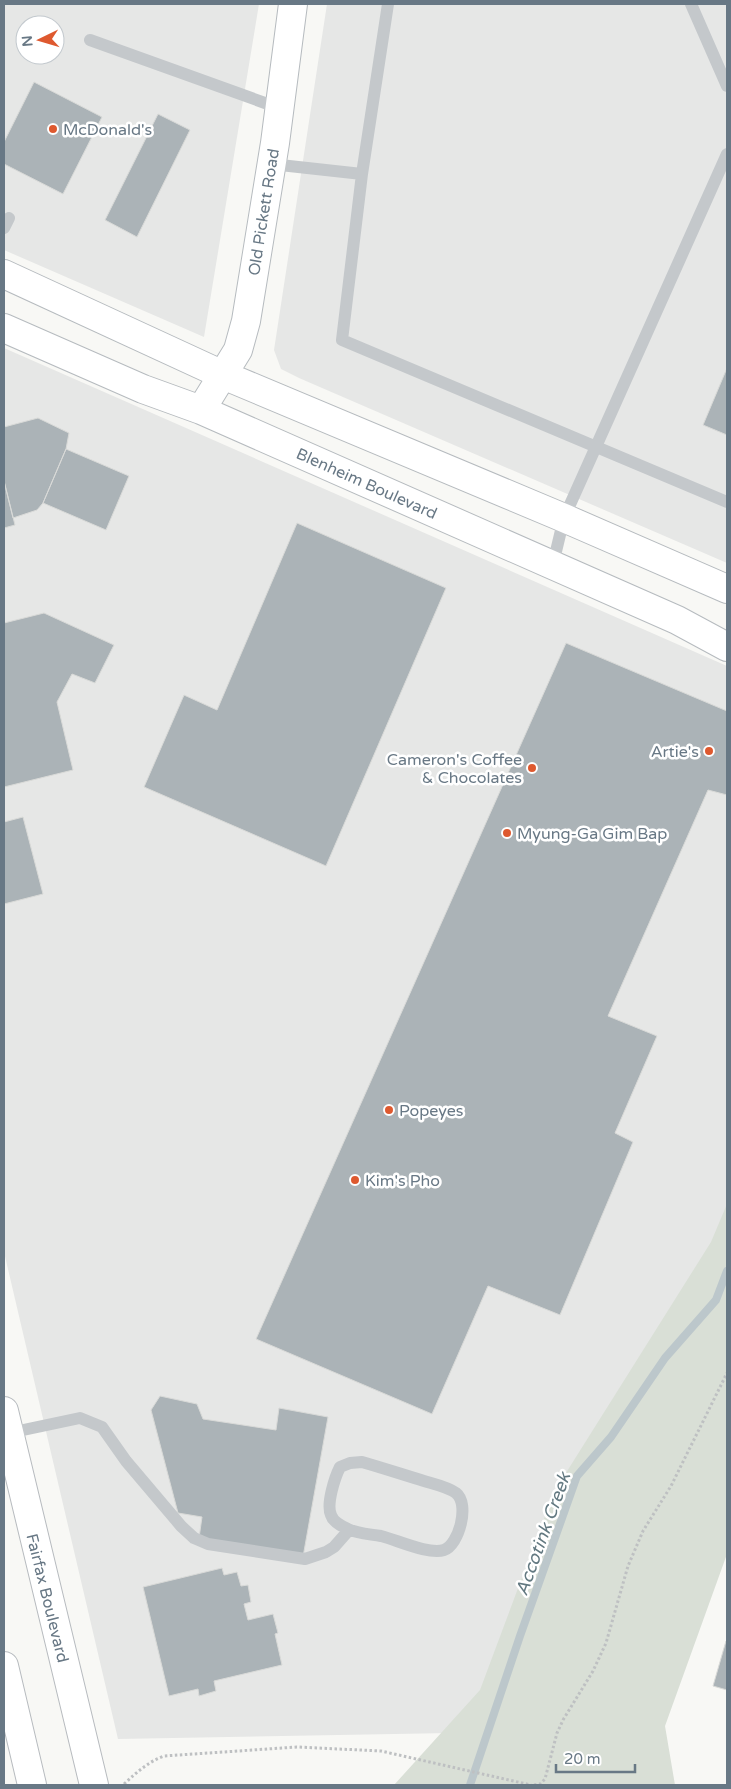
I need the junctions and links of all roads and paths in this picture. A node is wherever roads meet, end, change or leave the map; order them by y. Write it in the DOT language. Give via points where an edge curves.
graph roads {
  1 [pos="293,4"];
  2 [pos="388,4"];
  3 [pos="691,4"];
  4 [pos="90,40"];
  5 [pos="727,86"];
  6 [pos="279,108"];
  7 [pos="727,154"];
  8 [pos="271,164"];
  9 [pos="362,174"];
  10 [pos="4,274"];
  11 [pos="4,328"];
  12 [pos="223,375"];
  13 [pos="202,410"];
  14 [pos="597,446"];
  15 [pos="727,502"];
  16 [pos="564,518"];
  17 [pos="551,569"];
  18 [pos="727,590"];
  19 [pos="727,647"];
  20 [pos="727,1373"];
  21 [pos="6,1422"];
  22 [pos="349,1530"];
  23 [pos="4,1666"];
  24 [pos="11,1731"];
  25 [pos="124,1784"];
  26 [pos="32,1785"];
  27 [pos="94,1785"];
  28 [pos="532,1785"];
  1 -- 6 [label="main road, Old Pickett Road"];
  2 -- 9 [label="lane"];
  3 -- 5 [label="lane"];
  4 -- 6 [label="lane"];
  6 -- 8 [label="main road, Old Pickett Road"];
  7 -- 14 [label="lane"];
  8 -- 9 [label="lane"];
  8 -- 12 [label="main road, Old Pickett Road" via="246,321 238,350"];
  9 -- 14 [label="lane" via="342,340"];
  10 -- 12 [label="main road"];
  11 -- 13 [label="main road, Blenheim Boulevard" via="143,389"];
  12 -- 13 [label="main road, Old Pickett Road"];
  12 -- 16 [label="main road"];
  13 -- 17 [label="main road, Blenheim Boulevard"];
  14 -- 15 [label="lane"];
  14 -- 16 [label="lane"];
  16 -- 17 [label="lane"];
  16 -- 18 [label="main road"];
  17 -- 19 [label="main road, Blenheim Boulevard" via="677,620"];
  20 -- 28 [label="path" via="671,1486 643,1531 628,1566 606,1643 557,1733 545,1779"];
  21 -- 22 [label="lane" via="80,1418 102,1426 131,1467 181,1526 194,1538 208,1544 305,1559 334,1547"];
  21 -- 27 [label="main road, Fairfax Boulevard"];
  22 -- 22 [label="lane" via="443,1550 452,1546 458,1533 463,1502 457,1494 441,1486 362,1462 350,1463 340,1467 334,1479 330,1503 330,1514"];
  23 -- 24 [label="main road"];
  24 -- 26 [label="main road"];
  25 -- 28 [label="path" via="138,1771 164,1756 297,1747 381,1751"];
}
